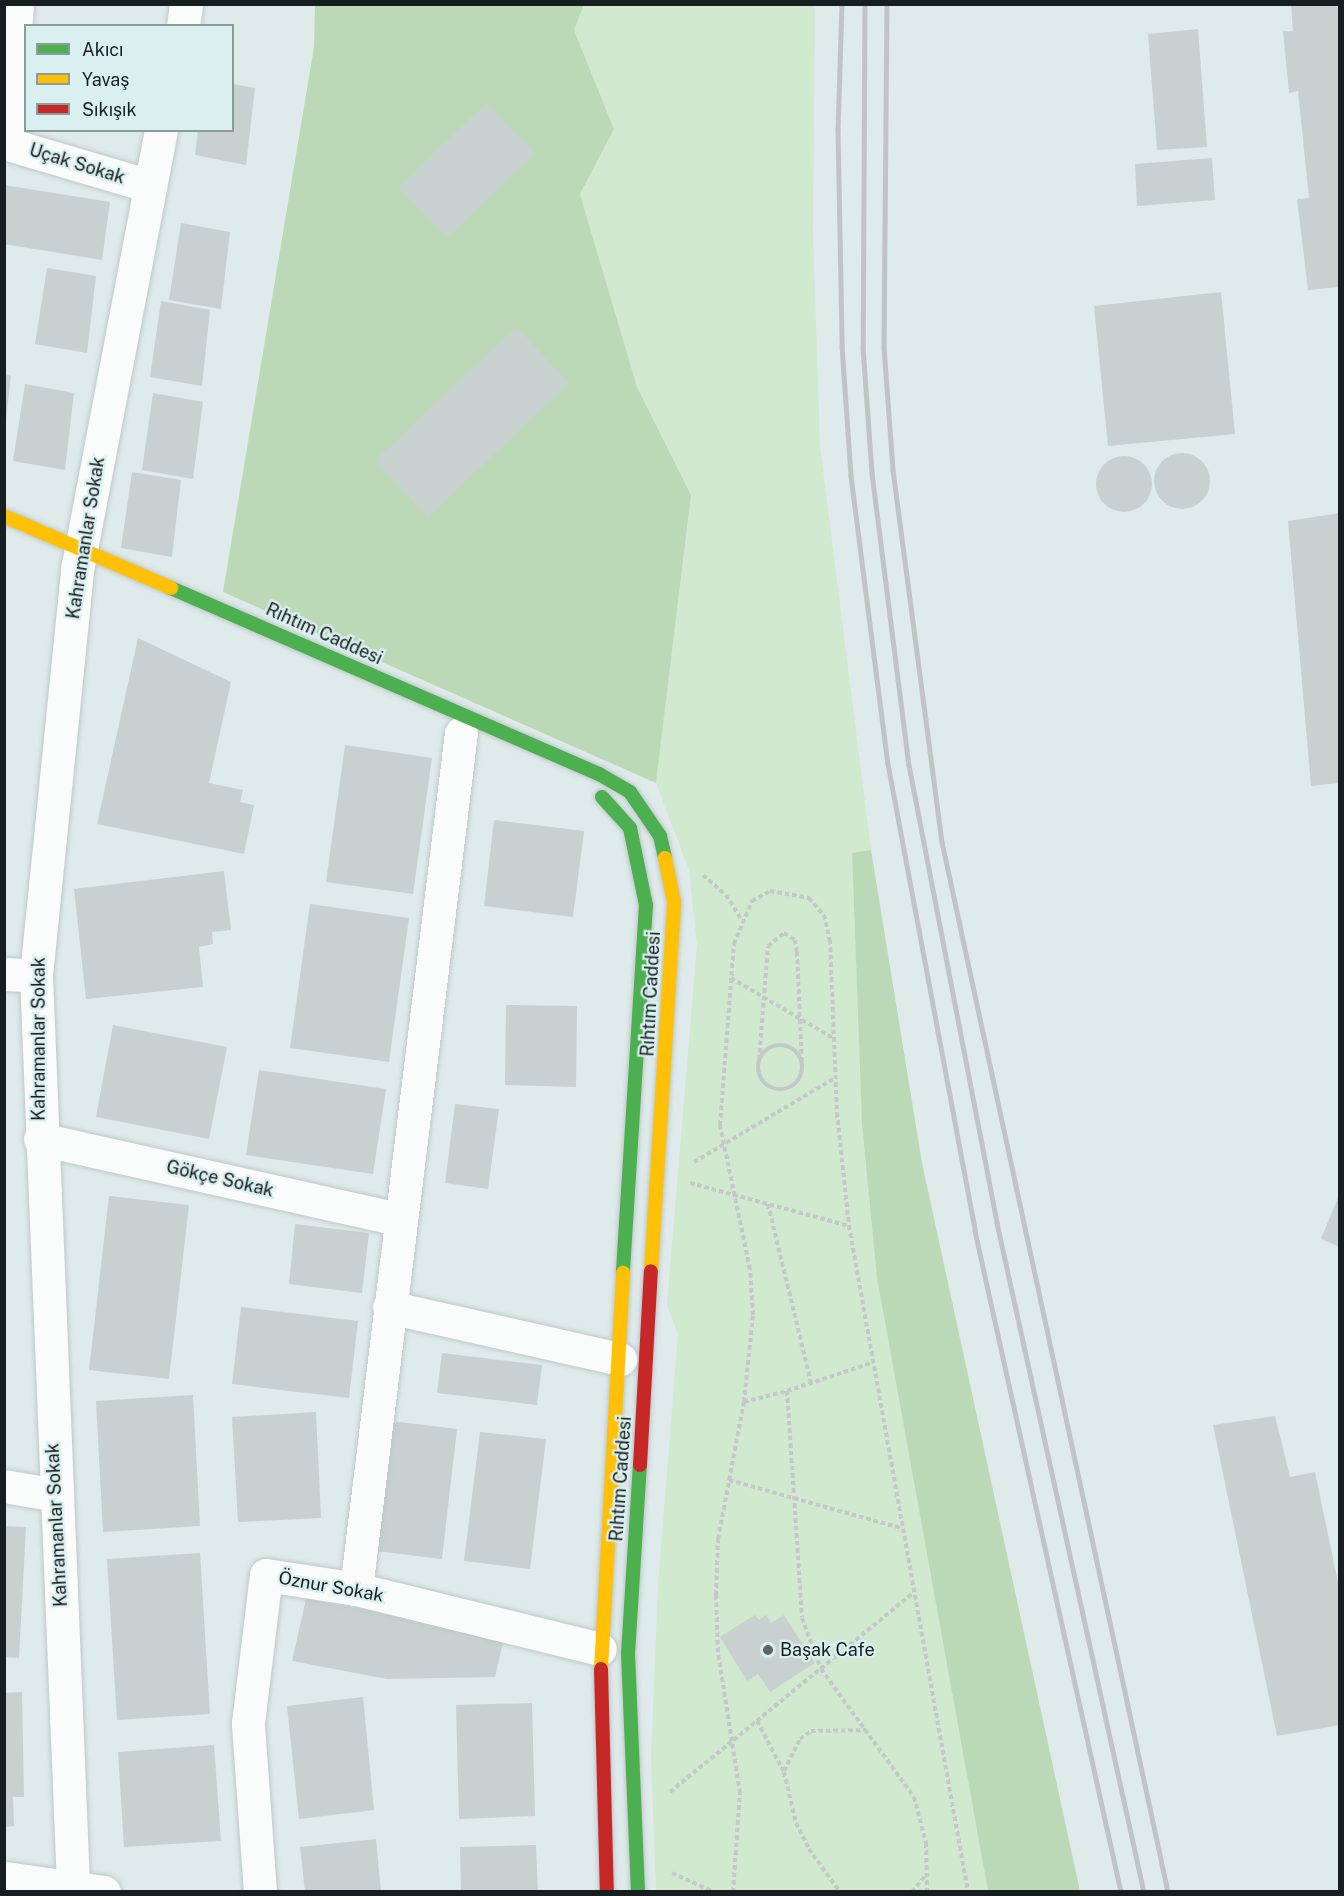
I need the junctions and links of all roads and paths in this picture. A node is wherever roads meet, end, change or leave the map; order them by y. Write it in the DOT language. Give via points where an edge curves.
graph roads {
  1 [pos="17,4"];
  2 [pos="186,4"];
  3 [pos="183,24"];
  4 [pos="161,132"];
  5 [pos="6,143"];
  6 [pos="150,186"];
  7 [pos="4,516"];
  8 [pos="46,552"];
  9 [pos="80,556"];
  10 [pos="198,618"];
  11 [pos="461,733"];
  12 [pos="590,789"];
  13 [pos="4,974"];
  14 [pos="36,975"];
  15 [pos="731,978"];
  16 [pos="764,997"];
  17 [pos="800,1018"];
  18 [pos="834,1038"];
  19 [pos="759,1060"];
  20 [pos="802,1067"];
  21 [pos="835,1078"];
  22 [pos="40,1138"];
  23 [pos="721,1146"];
  24 [pos="687,1167"];
  25 [pos="678,1180"];
  26 [pos="731,1194"];
  27 [pos="768,1204"];
  28 [pos="399,1220"];
  29 [pos="849,1226"];
  30 [pos="389,1307"];
  31 [pos="620,1359"];
  32 [pos="871,1362"];
  33 [pos="811,1383"];
  34 [pos="787,1391"];
  35 [pos="744,1402"];
  36 [pos="729,1480"];
  37 [pos="4,1486"];
  38 [pos="56,1495"];
  39 [pos="792,1497"];
  40 [pos="901,1528"];
  41 [pos="356,1589"];
  42 [pos="913,1594"];
  43 [pos="600,1649"];
  44 [pos="821,1669"];
  45 [pos="757,1722"];
  46 [pos="866,1730"];
  47 [pos="734,1740"];
  48 [pos="784,1772"];
  49 [pos="662,1799"];
  50 [pos="665,1870"];
  51 [pos="926,1875"];
  52 [pos="4,1878"];
  53 [pos="89,1888"];
  54 [pos="260,1892"];
  55 [pos="607,1892"];
  56 [pos="638,1892"];
  57 [pos="714,1892"];
  58 [pos="733,1892"];
  59 [pos="840,1892"];
  60 [pos="912,1892"];
  61 [pos="927,1892"];
  62 [pos="968,1892"];
  1 -- 5 [label="street"];
  2 -- 3 [label="street"];
  4 -- 6 [label="street, Kahramanlar Sokak"];
  5 -- 6 [label="street, Uçak Sokak"];
  6 -- 9 [label="street, Kahramanlar Sokak"];
  7 -- 9 [label="main road, Rıhtım Caddesi"];
  8 -- 9 [label="main road, Rıhtım Caddesi"];
  9 -- 10 [label="main road, Rıhtım Caddesi"];
  9 -- 14 [label="street, Kahramanlar Sokak"];
  9 -- 56 [label="main road, Rıhtım Caddesi" via="599,774 630,792 660,836 674,902 628,1654"];
  11 -- 28 [label="street"];
  12 -- 31 [label="main road, Rıhtım Caddesi" via="614,804 630,828 646,905"];
  13 -- 14 [label="street"];
  14 -- 22 [label="street, Kahramanlar Sokak"];
  15 -- 16 [label="path"];
  15 -- 18 [label="path" via="734,944 752,901 770,891 809,898 824,915 831,940"];
  15 -- 23 [label="path"];
  16 -- 17 [label="path"];
  16 -- 17 [label="path" via="768,946 778,934 791,935 797,952"];
  16 -- 19 [label="path"];
  17 -- 18 [label="path"];
  17 -- 20 [label="path"];
  18 -- 21 [label="path"];
  19 -- 20 [label="path" via="780,1045 798,1054"];
  19 -- 20 [label="path" via="764,1082 777,1089 792,1086"];
  21 -- 23 [label="path"];
  21 -- 29 [label="path"];
  22 -- 28 [label="street, Gökçe Sokak"];
  22 -- 38 [label="street, Kahramanlar Sokak"];
  23 -- 24 [label="path"];
  23 -- 26 [label="path"];
  25 -- 26 [label="path"];
  26 -- 27 [label="path"];
  26 -- 35 [label="path" via="750,1269 753,1315"];
  27 -- 29 [label="path"];
  27 -- 33 [label="path"];
  28 -- 30 [label="street"];
  29 -- 32 [label="path"];
  30 -- 31 [label="street"];
  30 -- 41 [label="street"];
  31 -- 43 [label="main road, Rıhtım Caddesi"];
  32 -- 33 [label="path"];
  32 -- 40 [label="path"];
  33 -- 34 [label="path"];
  34 -- 35 [label="path"];
  34 -- 39 [label="path"];
  35 -- 36 [label="path"];
  36 -- 39 [label="path"];
  36 -- 47 [label="path" via="716,1595 718,1652"];
  37 -- 38 [label="street"];
  38 -- 53 [label="street, Kahramanlar Sokak"];
  39 -- 40 [label="path"];
  39 -- 44 [label="path" via="802,1618"];
  40 -- 42 [label="path"];
  41 -- 43 [label="street, Öznur Sokak"];
  41 -- 54 [label="street, Öznur Sokak" via="266,1575 248,1723"];
  42 -- 44 [label="path"];
  42 -- 62 [label="path"];
  43 -- 55 [label="main road, Rıhtım Caddesi"];
  44 -- 45 [label="path"];
  44 -- 46 [label="path"];
  45 -- 47 [label="path"];
  45 -- 48 [label="path"];
  46 -- 48 [label="path" via="811,1731 795,1747"];
  46 -- 51 [label="path" via="914,1797 926,1843"];
  47 -- 49 [label="path"];
  47 -- 58 [label="path" via="740,1844"];
  48 -- 59 [label="path" via="796,1823 823,1873"];
  50 -- 57 [label="path"];
  51 -- 60 [label="path"];
  51 -- 61 [label="path"];
  52 -- 53 [label="street"];
}
